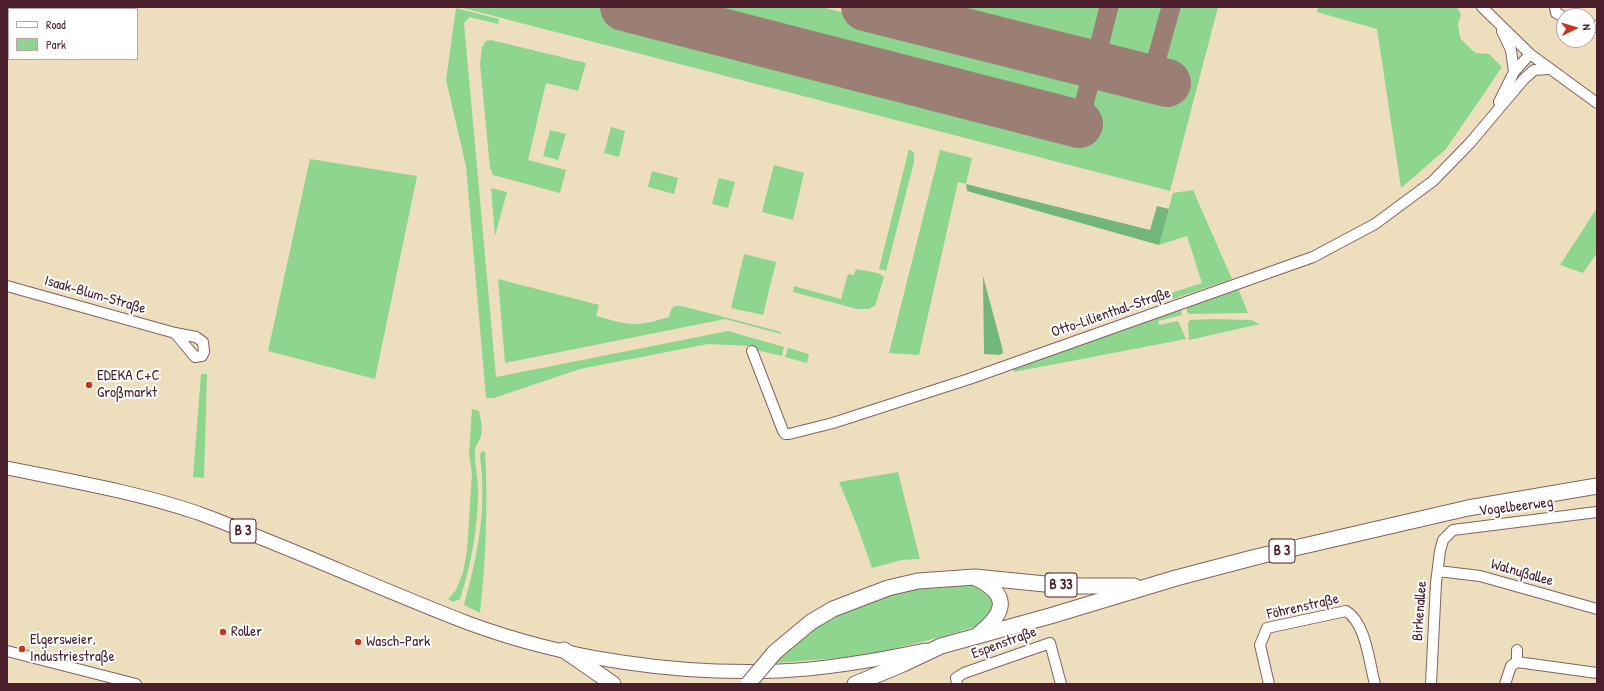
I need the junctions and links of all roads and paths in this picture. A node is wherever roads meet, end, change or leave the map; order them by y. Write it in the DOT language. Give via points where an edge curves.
graph roads {
  1 [pos="1482,7"];
  2 [pos="1498,24"];
  3 [pos="1530,54"];
  4 [pos="1548,69"];
  5 [pos="1514,72"];
  6 [pos="1597,103"];
  7 [pos="1491,118"];
  8 [pos="7,286"];
  9 [pos="175,333"];
  10 [pos="752,351"];
  11 [pos="7,468"];
  12 [pos="1597,479"];
  13 [pos="1597,486"];
  14 [pos="1580,489"];
  15 [pos="1560,492"];
  16 [pos="1597,494"];
  17 [pos="1597,512"];
  18 [pos="1443,540"];
  19 [pos="1438,571"];
  20 [pos="975,577"];
  21 [pos="1149,586"];
  22 [pos="1597,609"];
  23 [pos="975,637"];
  24 [pos="941,646"];
  25 [pos="564,650"];
  26 [pos="1517,650"];
  27 [pos="7,651"];
  28 [pos="1517,662"];
  29 [pos="1597,673"];
  30 [pos="136,684"];
  31 [pos="613,684"];
  32 [pos="748,684"];
  33 [pos="855,684"];
  34 [pos="958,684"];
  35 [pos="1061,684"];
  36 [pos="1269,684"];
  37 [pos="1375,684"];
  38 [pos="1431,684"];
  39 [pos="1505,684"];
  1 -- 2 [label="street"];
  2 -- 3 [label="street"];
  2 -- 5 [label="street" via="1511,50"];
  3 -- 4 [label="street"];
  3 -- 5 [label="street, Otto-Lilienthal-Straße"];
  4 -- 6 [label="street"];
  4 -- 7 [label="street, Otto-Lilienthal-Straße" via="1534,70"];
  5 -- 7 [label="street, Otto-Lilienthal-Straße"];
  7 -- 10 [label="street, Otto-Lilienthal-Straße" via="1448,167 1414,196 1375,224 1313,257 833,423 785,434"];
  8 -- 9 [label="street, Isaak-Blum-Straße"];
  11 -- 25 [label="main road, B 3" via="120,491 198,513 476,625"];
  12 -- 14 [label="highway"];
  13 -- 14 [label="highway, B 3"];
  14 -- 15 [label="highway, B 3"];
  15 -- 16 [label="highway"];
  15 -- 21 [label="highway, B 3" via="1468,508 1398,524 1256,557"];
  17 -- 18 [label="street, Vogelbeerweg" via="1453,530"];
  18 -- 19 [label="street, Birkenallee"];
  19 -- 22 [label="street, Walnußallee" via="1480,576"];
  19 -- 38 [label="street, Birkenallee"];
  20 -- 21 [label="highway, B 33" via="1065,586"];
  20 -- 23 [label="highway" via="992,586 1000,606 999,614 994,621"];
  20 -- 32 [label="highway, B 33, bridge" via="918,581 860,597 812,622 775,652"];
  21 -- 23 [label="highway, B 3"];
  23 -- 24 [label="highway, B 3"];
  24 -- 25 [label="main road, B 3" via="835,666 767,671 666,668"];
  24 -- 33 [label="highway"];
  25 -- 31 [label="highway"];
  26 -- 28 [label="street"];
  27 -- 30 [label="street"];
  28 -- 29 [label="street"];
  28 -- 39 [label="street" via="1511,666"];
  34 -- 35 [label="street, Espenstraße" via="956,678 964,673 1050,643"];
  36 -- 37 [label="street, Föhrenstraße" via="1260,645 1267,628 1346,611 1360,626"];
}
